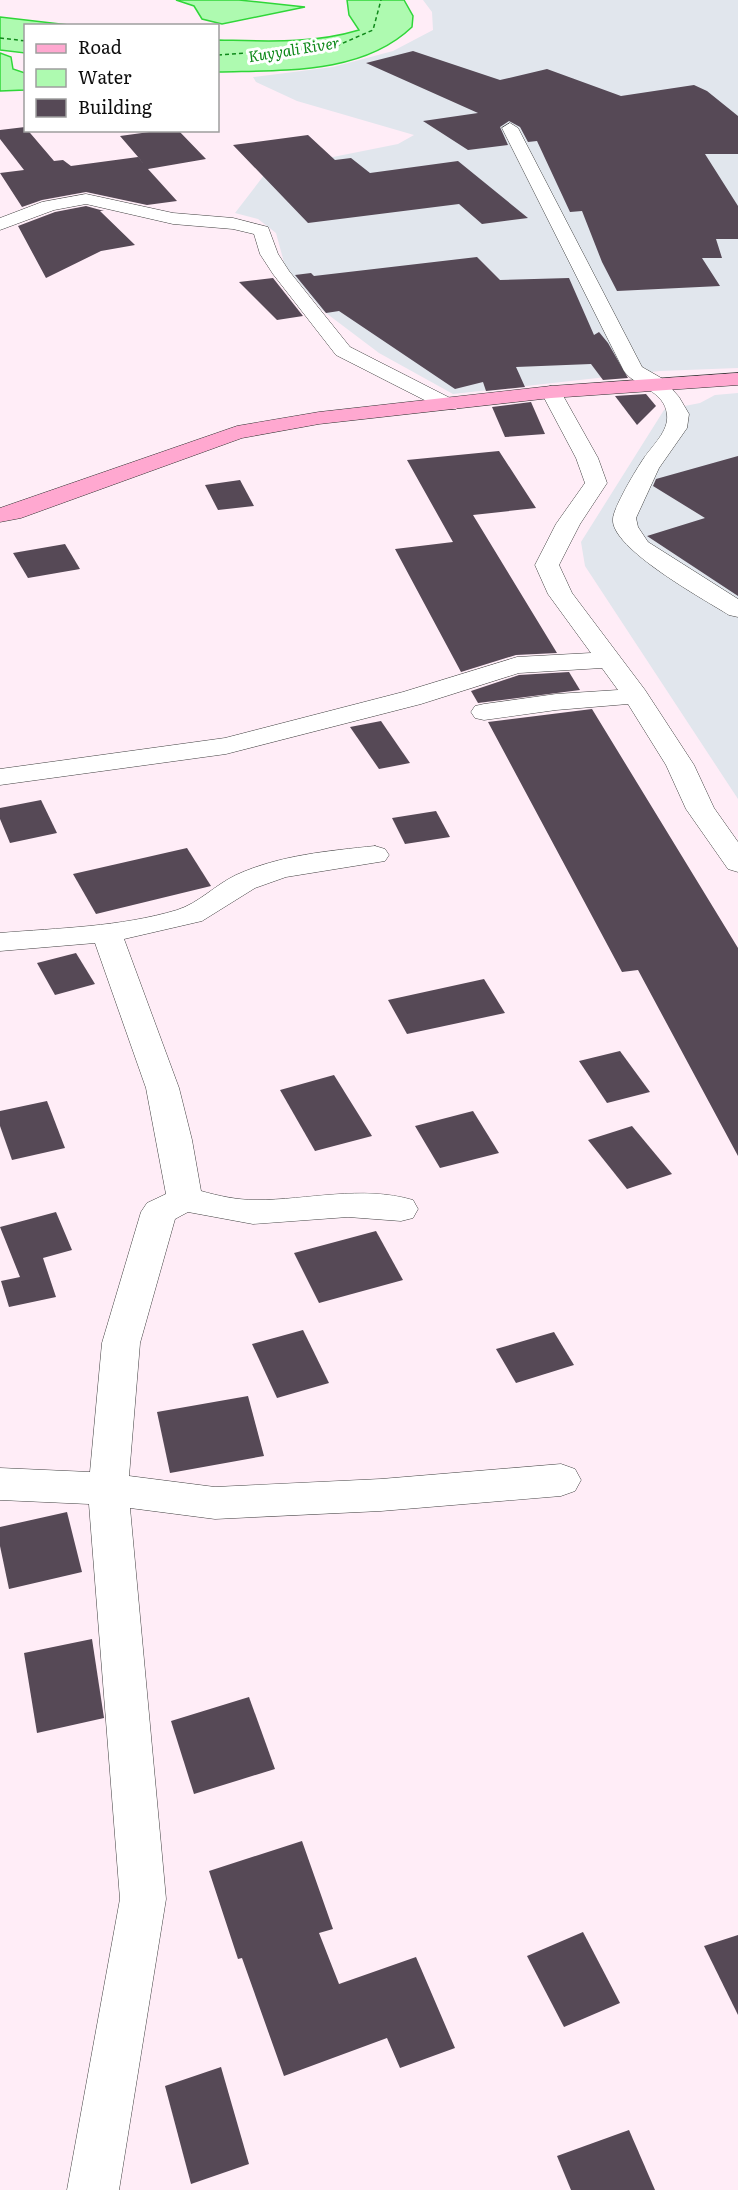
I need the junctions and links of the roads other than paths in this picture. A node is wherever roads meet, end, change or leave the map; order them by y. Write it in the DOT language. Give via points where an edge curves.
graph roads {
  1 [pos="510,128"];
  2 [pos="0,225"];
  3 [pos="738,379"];
  4 [pos="656,383"];
  5 [pos="551,392"];
  6 [pos="449,405"];
  7 [pos="0,515"];
  8 [pos="738,610"];
  9 [pos="609,660"];
  10 [pos="636,696"];
  11 [pos="484,712"];
  12 [pos="0,777"];
  13 [pos="375,855"];
  14 [pos="738,863"];
  15 [pos="106,933"];
  16 [pos="0,942"];
  17 [pos="185,1199"];
  18 [pos="402,1209"];
  19 [pos="561,1480"];
  20 [pos="0,1484"];
  21 [pos="108,1489"];
  22 [pos="93,2190"];
  1 -- 4 [label="street" via="634,371"];
  2 -- 6 [label="street" via="64,203 97,200 184,220 253,227 262,231 269,254 282,274 343,351"];
  3 -- 4 [label="main road"];
  4 -- 5 [label="main road"];
  4 -- 8 [label="street" via="678,414 676,428 648,468 624,518 626,528 640,547"];
  5 -- 6 [label="main road"];
  5 -- 9 [label="street" via="587,458 596,483 568,524 547,565 560,594"];
  6 -- 7 [label="main road" via="319,418 237,432"];
  9 -- 10 [label="street"];
  9 -- 12 [label="street" via="517,665 412,698 226,746"];
  10 -- 11 [label="street"];
  10 -- 14 [label="street" via="680,765 700,809"];
  13 -- 15 [label="street" via="323,861 272,873 223,893 193,915"];
  15 -- 16 [label="street"];
  15 -- 17 [label="street" via="153,1064 175,1140"];
  17 -- 18 [label="street" via="226,1210 262,1212 371,1203"];
  17 -- 21 [label="street" via="159,1212 121,1343"];
  19 -- 21 [label="street" via="381,1495 215,1503"];
  20 -- 21 [label="street"];
  21 -- 22 [label="street" via="143,1899"];
}
